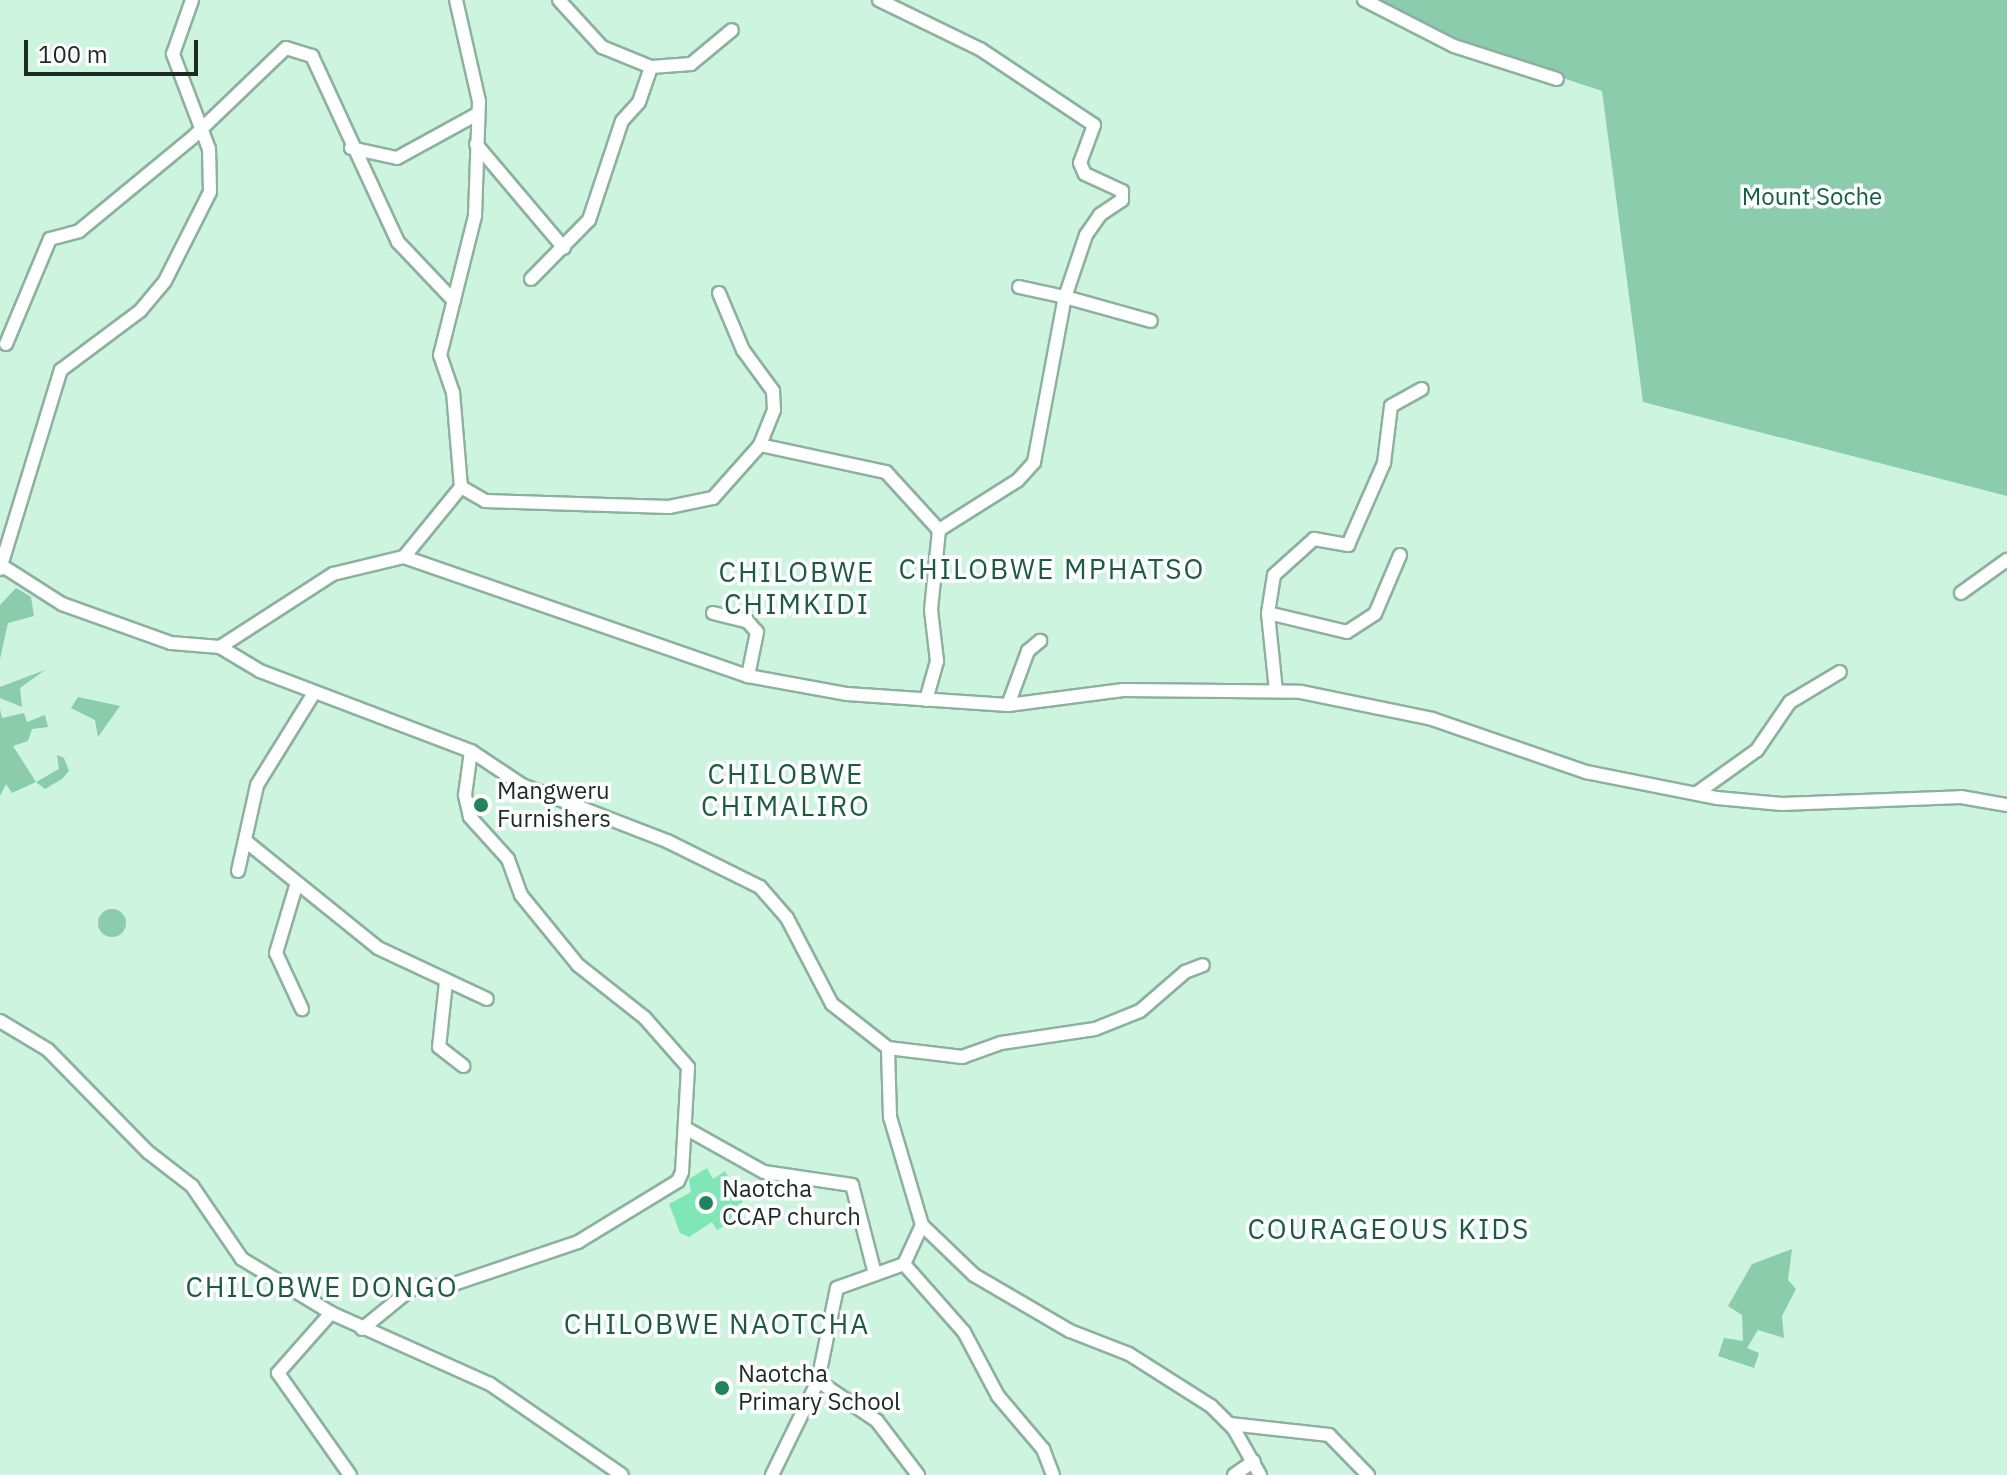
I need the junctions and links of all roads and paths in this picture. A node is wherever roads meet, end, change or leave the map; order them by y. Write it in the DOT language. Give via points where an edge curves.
graph roads {
  1 [pos="192,0"];
  2 [pos="456,0"];
  3 [pos="559,0"];
  4 [pos="879,0"];
  5 [pos="1364,0"];
  6 [pos="732,30"];
  7 [pos="651,67"];
  8 [pos="1557,79"];
  9 [pos="477,114"];
  10 [pos="201,124"];
  11 [pos="476,143"];
  12 [pos="351,148"];
  13 [pos="564,248"];
  14 [pos="531,279"];
  15 [pos="1019,287"];
  16 [pos="719,293"];
  17 [pos="1065,297"];
  18 [pos="454,301"];
  19 [pos="1151,321"];
  20 [pos="6,344"];
  21 [pos="1422,389"];
  22 [pos="760,445"];
  23 [pos="461,487"];
  24 [pos="939,530"];
  25 [pos="2,539"];
  26 [pos="1400,555"];
  27 [pos="404,557"];
  28 [pos="2007,560"];
  29 [pos="1,567"];
  30 [pos="1961,593"];
  31 [pos="713,613"];
  32 [pos="1268,613"];
  33 [pos="1040,641"];
  34 [pos="220,647"];
  35 [pos="1840,672"];
  36 [pos="748,676"];
  37 [pos="1276,691"];
  38 [pos="314,693"];
  39 [pos="926,700"];
  40 [pos="1008,705"];
  41 [pos="471,751"];
  42 [pos="1697,793"];
  43 [pos="2007,805"];
  44 [pos="248,843"];
  45 [pos="238,871"];
  46 [pos="296,886"];
  47 [pos="1203,965"];
  48 [pos="446,982"];
  49 [pos="487,999"];
  50 [pos="302,1009"];
  51 [pos="0,1021"];
  52 [pos="888,1048"];
  53 [pos="463,1066"];
  54 [pos="687,1129"];
  55 [pos="922,1225"];
  56 [pos="904,1264"];
  57 [pos="874,1270"];
  58 [pos="331,1313"];
  59 [pos="362,1329"];
  60 [pos="818,1381"];
  61 [pos="1230,1424"];
  62 [pos="1254,1461"];
  63 [pos="350,1475"];
  64 [pos="622,1475"];
  65 [pos="772,1475"];
  66 [pos="918,1475"];
  67 [pos="1053,1475"];
  68 [pos="1234,1475"];
  69 [pos="1260,1475"];
  70 [pos="1368,1475"];
  1 -- 10 [label="street" via="173,54"];
  2 -- 9 [label="street" via="478,82"];
  3 -- 7 [label="street" via="602,47"];
  4 -- 17 [label="street" via="980,49 1094,125 1080,163 1085,174 1122,191 1122,200 1100,215 1086,235"];
  5 -- 8 [label="street" via="1454,46"];
  6 -- 7 [label="street" via="691,64"];
  7 -- 13 [label="street" via="639,102 622,121 589,220"];
  9 -- 11 [label="street"];
  9 -- 12 [label="street" via="397,158"];
  10 -- 12 [label="street" via="278,52 294,47 320,70"];
  10 -- 20 [label="street" via="79,231 50,239"];
  10 -- 25 [label="street" via="212,171 200,218 165,281 128,324 61,370"];
  11 -- 13 [label="street"];
  11 -- 18 [label="street" via="475,216"];
  12 -- 18 [label="street" via="409,258"];
  13 -- 14 [label="street"];
  15 -- 17 [label="street"];
  16 -- 22 [label="street" via="743,350 773,391 774,410"];
  17 -- 19 [label="street"];
  17 -- 24 [label="street" via="1034,462 1018,480"];
  18 -- 23 [label="street" via="440,362 453,392"];
  21 -- 32 [label="street" via="1391,406 1384,463 1348,545 1314,539 1274,575"];
  22 -- 23 [label="street" via="713,498 669,507 485,501"];
  22 -- 24 [label="street" via="886,472"];
  23 -- 27 [label="street"];
  24 -- 39 [label="street" via="931,610 937,661"];
  25 -- 29 [label="street"];
  26 -- 32 [label="street" via="1375,614 1347,632"];
  27 -- 34 [label="street" via="333,574"];
  27 -- 36 [label="street"];
  28 -- 30 [label="street"];
  29 -- 34 [label="street" via="62,604 141,633"];
  31 -- 36 [label="street" via="748,622 757,632"];
  32 -- 37 [label="street"];
  33 -- 40 [label="street" via="1028,651"];
  34 -- 38 [label="street"];
  35 -- 42 [label="street" via="1790,702 1757,750"];
  36 -- 39 [label="street"];
  37 -- 40 [label="street" via="1123,690"];
  37 -- 42 [label="street" via="1365,702 1586,772"];
  38 -- 41 [label="street"];
  38 -- 44 [label="street" via="257,785"];
  39 -- 40 [label="street"];
  41 -- 52 [label="street" via="522,785 667,841 760,887 787,918 832,1004"];
  41 -- 54 [label="street" via="465,795 470,817 508,859 521,895 578,965 645,1018 688,1067"];
  42 -- 43 [label="street" via="1782,804 1961,797"];
  44 -- 45 [label="street"];
  44 -- 46 [label="street"];
  46 -- 48 [label="street" via="378,948"];
  46 -- 50 [label="street" via="276,953"];
  47 -- 52 [label="street" via="1185,972 1140,1011 1095,1029 1001,1043 962,1057"];
  48 -- 49 [label="street"];
  48 -- 53 [label="street" via="439,1047"];
  51 -- 58 [label="street" via="48,1050 148,1152 192,1186 237,1255"];
  52 -- 55 [label="street" via="890,1117"];
  54 -- 57 [label="street" via="764,1172 852,1185"];
  54 -- 59 [label="street" via="678,1181 578,1242 528,1262 405,1292"];
  55 -- 56 [label="street"];
  55 -- 61 [label="street" via="974,1275 1070,1331 1134,1357"];
  56 -- 57 [label="street"];
  56 -- 67 [label="street" via="964,1332 998,1396 1043,1449"];
  57 -- 60 [label="street" via="833,1295"];
  58 -- 59 [label="street"];
  58 -- 63 [label="street" via="278,1373"];
  59 -- 64 [label="street" via="490,1384"];
  60 -- 65 [label="street"];
  60 -- 66 [label="street" via="877,1421"];
  61 -- 62 [label="street"];
  61 -- 70 [label="street" via="1329,1435"];
  62 -- 68 [label="street"];
  62 -- 69 [label="street"];
}
